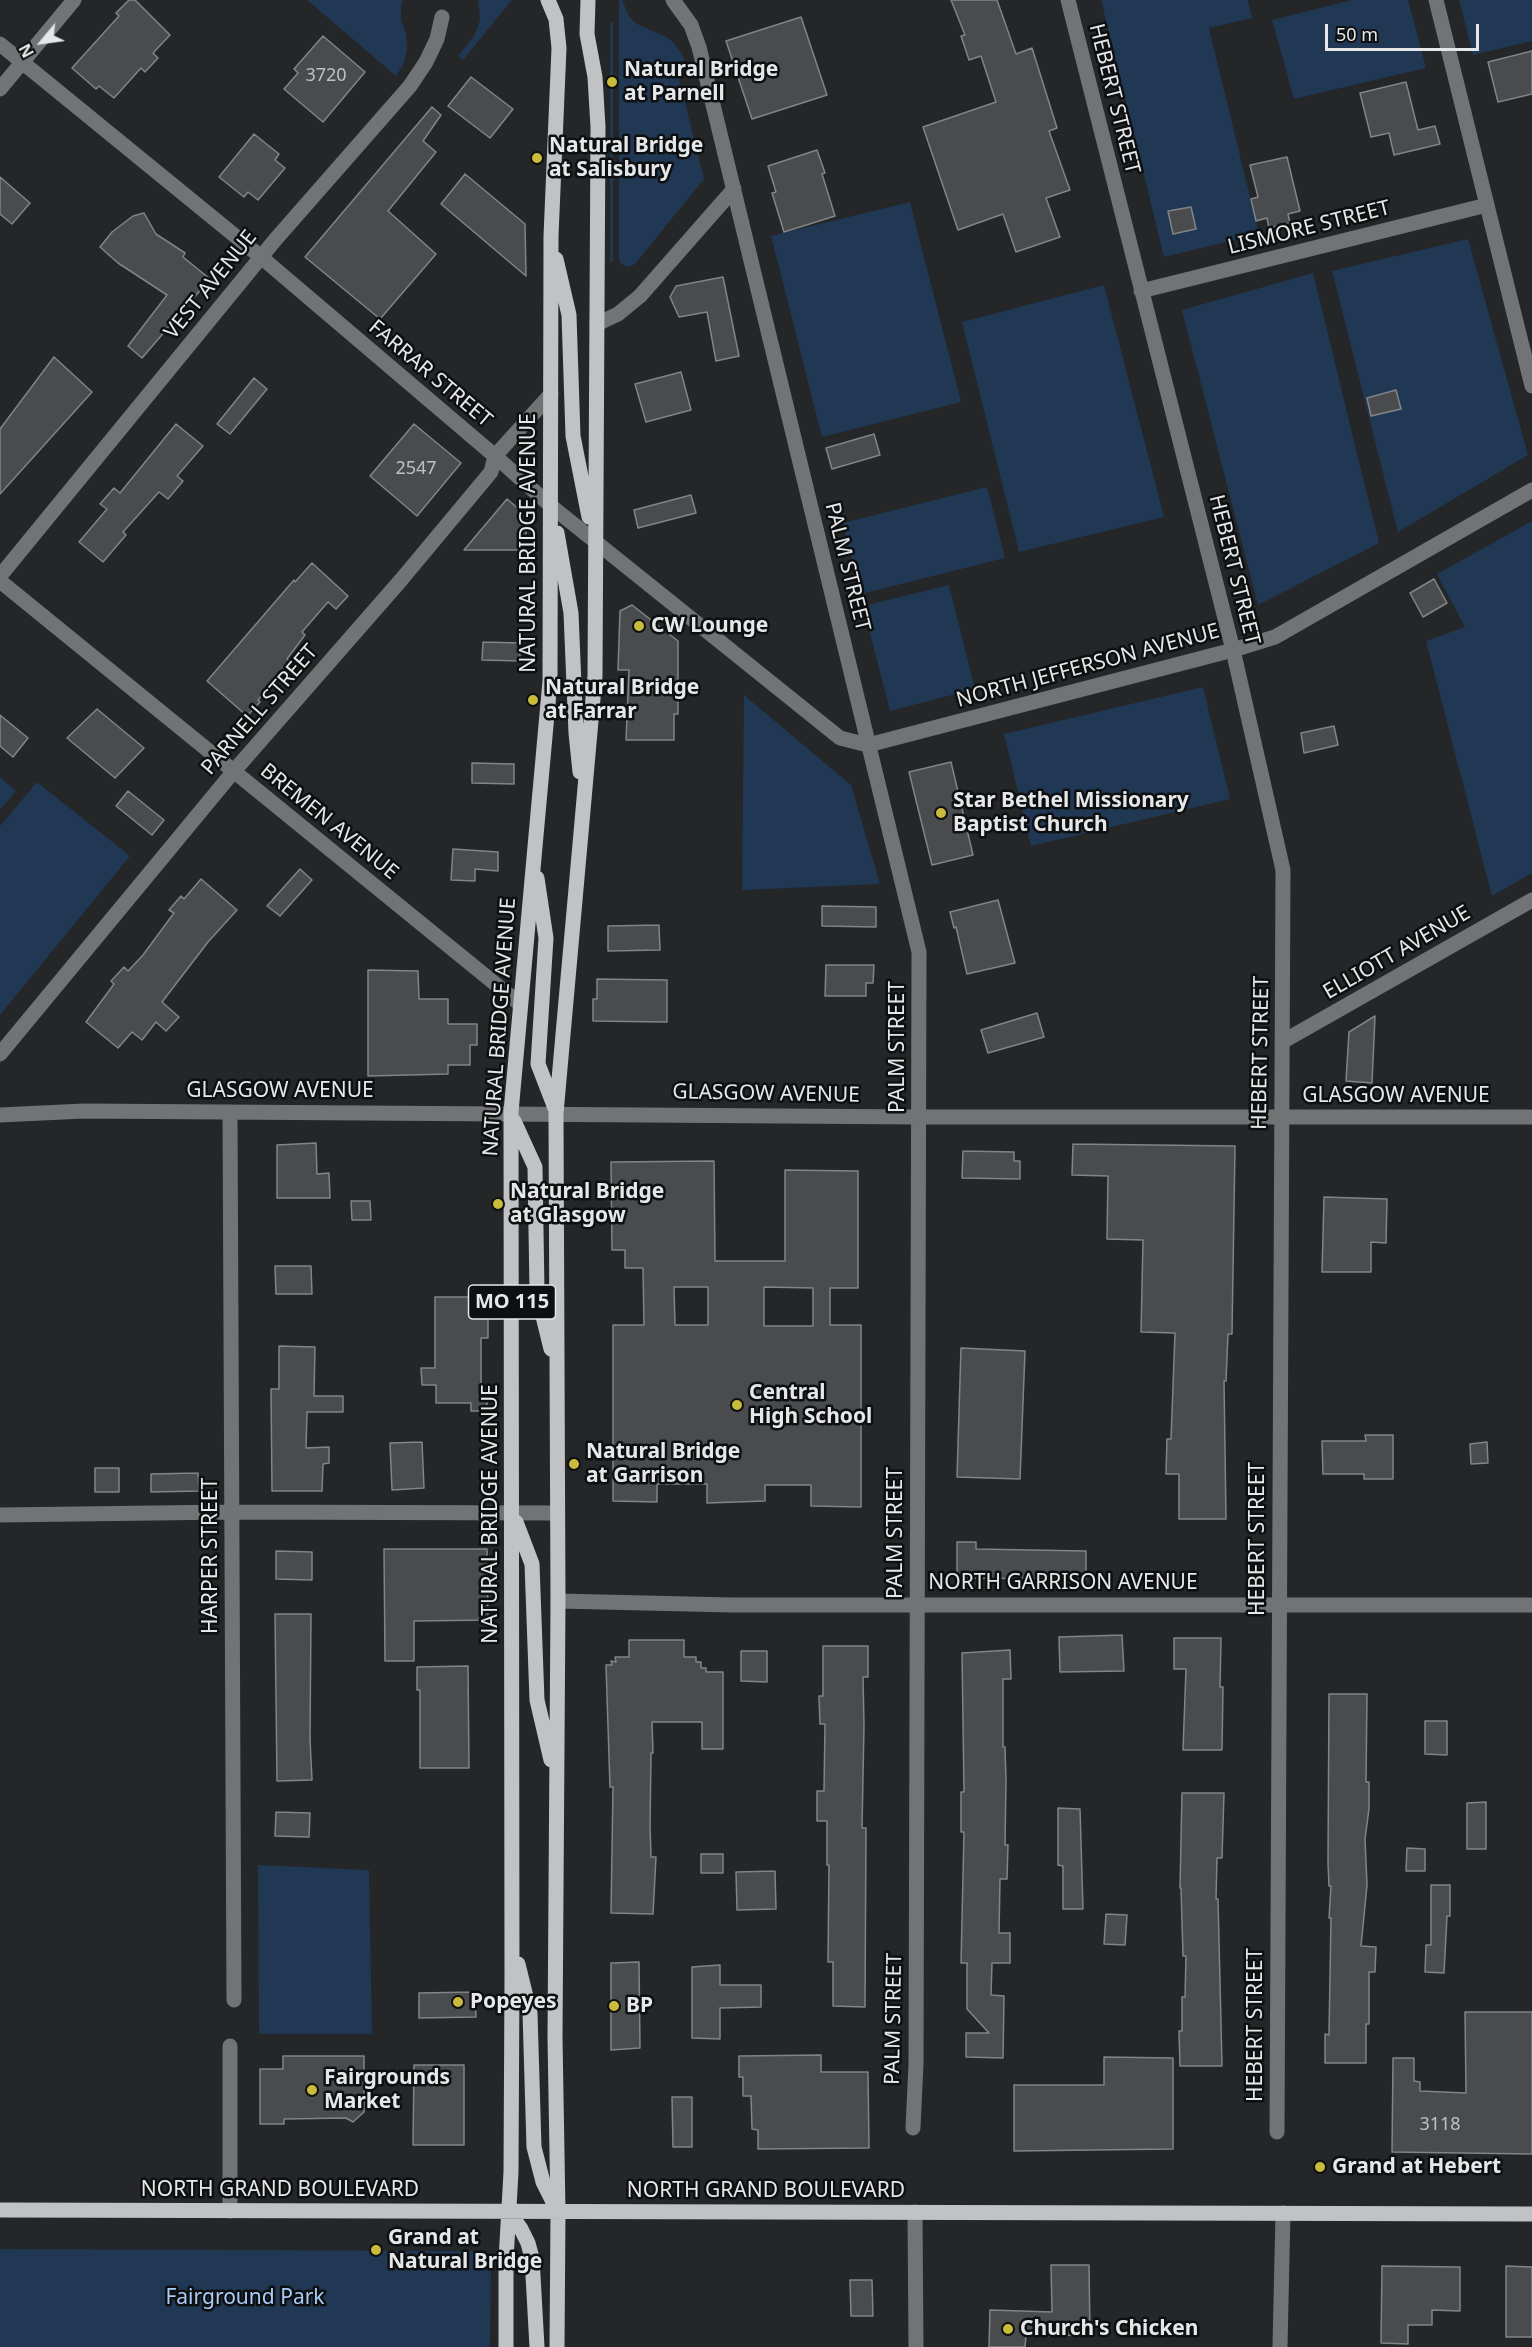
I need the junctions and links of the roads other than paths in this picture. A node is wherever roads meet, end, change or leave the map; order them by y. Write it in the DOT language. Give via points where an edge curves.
graph roads {
  1 [pos="74,0"];
  2 [pos="548,0"];
  3 [pos="588,0"];
  4 [pos="674,0"];
  5 [pos="1068,0"];
  6 [pos="1436,0"];
  7 [pos="442,17"];
  8 [pos="0,44"];
  9 [pos="22,62"];
  10 [pos="0,89"];
  11 [pos="734,189"];
  12 [pos="1487,205"];
  13 [pos="551,236"];
  14 [pos="261,257"];
  15 [pos="1141,291"];
  16 [pos="597,324"];
  17 [pos="1532,386"];
  18 [pos="551,394"];
  19 [pos="495,456"];
  20 [pos="1532,490"];
  21 [pos="550,506"];
  22 [pos="595,542"];
  23 [pos="0,576"];
  24 [pos="0,581"];
  25 [pos="1233,650"];
  26 [pos="868,745"];
  27 [pos="234,771"];
  28 [pos="584,805"];
  29 [pos="534,854"];
  30 [pos="1532,900"];
  31 [pos="520,1004"];
  32 [pos="1282,1042"];
  33 [pos="0,1054"];
  34 [pos="230,1112"];
  35 [pos="511,1112"];
  36 [pos="556,1113"];
  37 [pos="0,1115"];
  38 [pos="920,1117"];
  39 [pos="1532,1117"];
  40 [pos="1281,1118"];
  41 [pos="557,1375"];
  42 [pos="231,1512"];
  43 [pos="512,1513"];
  44 [pos="557,1513"];
  45 [pos="0,1515"];
  46 [pos="558,1601"];
  47 [pos="917,1603"];
  48 [pos="1278,1605"];
  49 [pos="1532,1605"];
  50 [pos="556,1787"];
  51 [pos="513,1938"];
  52 [pos="234,2000"];
  53 [pos="230,2046"];
  54 [pos="913,2128"];
  55 [pos="1277,2132"];
  56 [pos="0,2210"];
  57 [pos="230,2211"];
  58 [pos="508,2211"];
  59 [pos="558,2212"];
  60 [pos="915,2212"];
  61 [pos="1283,2213"];
  62 [pos="1532,2214"];
  63 [pos="506,2347"];
  64 [pos="537,2347"];
  65 [pos="557,2347"];
  66 [pos="915,2347"];
  67 [pos="1280,2347"];
  1 -- 9 [label="street"];
  2 -- 13 [label="main road, NATURAL BRIDGE AVENUE / MO 115" via="556,19 560,48"];
  3 -- 16 [label="main road, MO 115" via="587,34 598,127"];
  4 -- 11 [label="street, PALM STREET" via="691,25 699,47"];
  5 -- 15 [label="street, HEBERT STREET"];
  6 -- 12 [label="street"];
  7 -- 14 [label="street, VEST AVENUE" via="437,39 410,86"];
  8 -- 9 [label="street, FARRAR STREET"];
  9 -- 10 [label="street"];
  9 -- 14 [label="street, FARRAR STREET"];
  11 -- 16 [label="street" via="640,296 618,314"];
  11 -- 26 [label="street, PALM STREET"];
  12 -- 15 [label="street, LISMORE STREET"];
  12 -- 17 [label="street"];
  13 -- 18 [label="main road, NATURAL BRIDGE AVENUE / MO 115"];
  13 -- 22 [label="main road" via="569,315 573,436"];
  14 -- 19 [label="street, FARRAR STREET"];
  14 -- 23 [label="street, VEST AVENUE"];
  15 -- 25 [label="street, HEBERT STREET"];
  16 -- 22 [label="main road, MO 115"];
  18 -- 19 [label="street, PARNELL STREET"];
  18 -- 21 [label="main road, NATURAL BRIDGE AVENUE / MO 115"];
  19 -- 21 [label="street, FARRAR STREET"];
  19 -- 27 [label="street, PARNELL STREET" via="491,472"];
  20 -- 25 [label="street, NORTH JEFFERSON AVENUE" via="1275,638"];
  21 -- 22 [label="street, FARRAR STREET"];
  21 -- 28 [label="main road" via="571,614 576,733"];
  21 -- 29 [label="main road, NATURAL BRIDGE AVENUE / MO 115" via="550,681"];
  22 -- 26 [label="street, FARRAR STREET" via="840,738"];
  22 -- 28 [label="main road, MO 115" via="595,676"];
  24 -- 27 [label="street, BREMEN AVENUE"];
  25 -- 26 [label="street, NORTH JEFFERSON AVENUE"];
  25 -- 32 [label="street, HEBERT STREET" via="1283,870"];
  26 -- 38 [label="street, PALM STREET" via="919,952"];
  27 -- 31 [label="street, BREMEN AVENUE"];
  27 -- 33 [label="street, PARNELL STREET"];
  28 -- 36 [label="main road, MO 115"];
  29 -- 31 [label="main road, NATURAL BRIDGE AVENUE / MO 115"];
  29 -- 36 [label="main road" via="546,938 538,1064"];
  30 -- 32 [label="street, ELLIOTT AVENUE"];
  31 -- 35 [label="main road, NATURAL BRIDGE AVENUE / MO 115"];
  32 -- 40 [label="street, HEBERT STREET"];
  34 -- 35 [label="street, GLASGOW AVENUE"];
  34 -- 37 [label="street, GLASGOW AVENUE"];
  34 -- 42 [label="street, HARPER STREET"];
  35 -- 36 [label="street, GLASGOW AVENUE"];
  35 -- 41 [label="main road" via="535,1167 537,1292"];
  35 -- 43 [label="main road, NATURAL BRIDGE AVENUE / MO 115"];
  36 -- 38 [label="street, GLASGOW AVENUE"];
  36 -- 41 [label="main road, MO 115"];
  38 -- 40 [label="street, GLASGOW AVENUE"];
  38 -- 47 [label="street, PALM STREET"];
  39 -- 40 [label="street, GLASGOW AVENUE"];
  40 -- 48 [label="street, HEBERT STREET"];
  41 -- 44 [label="main road, MO 115"];
  42 -- 43 [label="street"];
  42 -- 45 [label="street"];
  42 -- 52 [label="street, HARPER STREET"];
  43 -- 44 [label="street"];
  43 -- 50 [label="main road" via="532,1564 537,1700"];
  43 -- 51 [label="main road, NATURAL BRIDGE AVENUE / MO 115"];
  44 -- 46 [label="main road, MO 115"];
  46 -- 47 [label="street, NORTH GARRISON AVENUE" via="732,1605"];
  46 -- 50 [label="main road, MO 115"];
  47 -- 48 [label="street, NORTH GARRISON AVENUE"];
  47 -- 54 [label="street, PALM STREET"];
  48 -- 49 [label="street, NORTH GARRISON AVENUE"];
  48 -- 55 [label="street, HEBERT STREET"];
  50 -- 59 [label="main road, MO 115"];
  51 -- 58 [label="main road, NATURAL BRIDGE AVENUE / MO 115"];
  51 -- 59 [label="main road" via="530,2013 534,2147 543,2182"];
  53 -- 57 [label="street"];
  56 -- 57 [label="main road, NORTH GRAND BOULEVARD"];
  57 -- 58 [label="main road, NORTH GRAND BOULEVARD"];
  58 -- 59 [label="main road, NORTH GRAND BOULEVARD"];
  58 -- 63 [label="main road, NATURAL BRIDGE AVENUE / MO 115"];
  58 -- 64 [label="main road" via="521,2229 532,2258"];
  59 -- 60 [label="main road, NORTH GRAND BOULEVARD"];
  59 -- 65 [label="main road, MO 115"];
  60 -- 61 [label="main road, NORTH GRAND BOULEVARD"];
  60 -- 66 [label="street"];
  61 -- 62 [label="main road, NORTH GRAND BOULEVARD"];
  61 -- 67 [label="street"];
}
